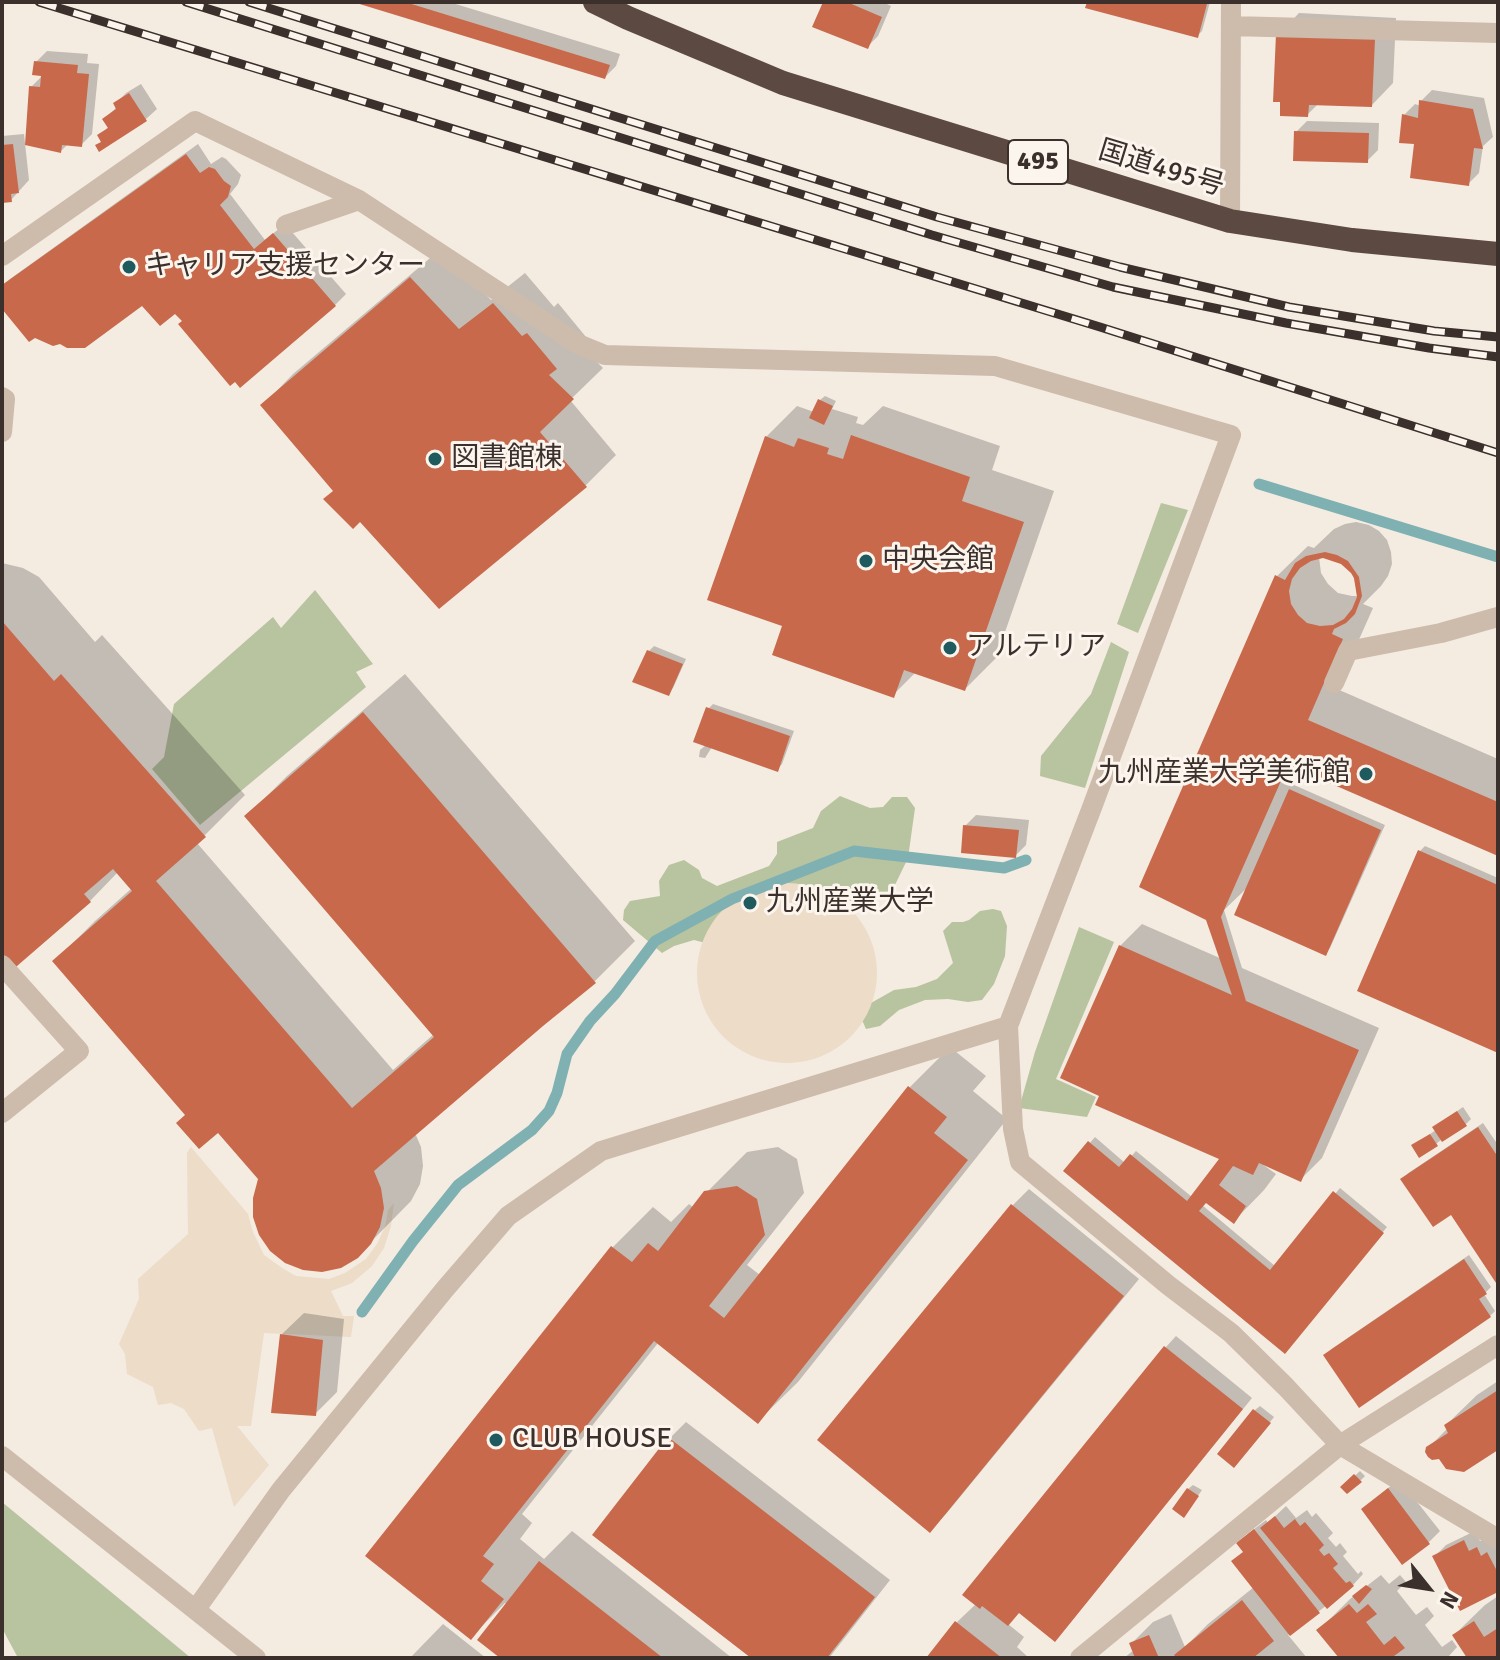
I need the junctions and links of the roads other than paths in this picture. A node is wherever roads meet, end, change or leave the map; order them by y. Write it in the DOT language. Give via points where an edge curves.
graph roads {
  1 [pos="595,2"];
  2 [pos="1231,2"];
  3 [pos="1231,26"];
  4 [pos="1498,33"];
  5 [pos="359,200"];
  6 [pos="1230,221"];
  7 [pos="286,225"];
  8 [pos="1498,254"];
  9 [pos="2,256"];
  10 [pos="2,397"];
  11 [pos="2,432"];
  12 [pos="1498,617"];
  13 [pos="1334,683"];
  14 [pos="2,965"];
  15 [pos="1008,1026"];
  16 [pos="2,1113"];
  17 [pos="1498,1345"];
  18 [pos="1340,1445"];
  19 [pos="2,1456"];
  20 [pos="1498,1539"];
  21 [pos="196,1609"];
  22 [pos="256,1658"];
  23 [pos="1080,1658"];
  1 -- 6 [label="highway, 国道495号 / 495" via="783,83"];
  2 -- 3 [label="street"];
  3 -- 4 [label="street"];
  3 -- 6 [label="street"];
  5 -- 7 [label="street"];
  5 -- 9 [label="street" via="195,121"];
  5 -- 15 [label="street" via="578,344 605,355 995,366 1231,435"];
  6 -- 8 [label="highway, 国道495号 / 495"];
  10 -- 11 [label="street"];
  12 -- 13 [label="street" via="1348,651"];
  14 -- 16 [label="street" via="79,1051"];
  15 -- 18 [label="street" via="1013,1129 1020,1162 1231,1333"];
  15 -- 21 [label="street" via="601,1151 508,1216 281,1490"];
  17 -- 18 [label="street"];
  18 -- 20 [label="street"];
  18 -- 23 [label="street"];
  19 -- 21 [label="street"];
  21 -- 22 [label="street"];
}
